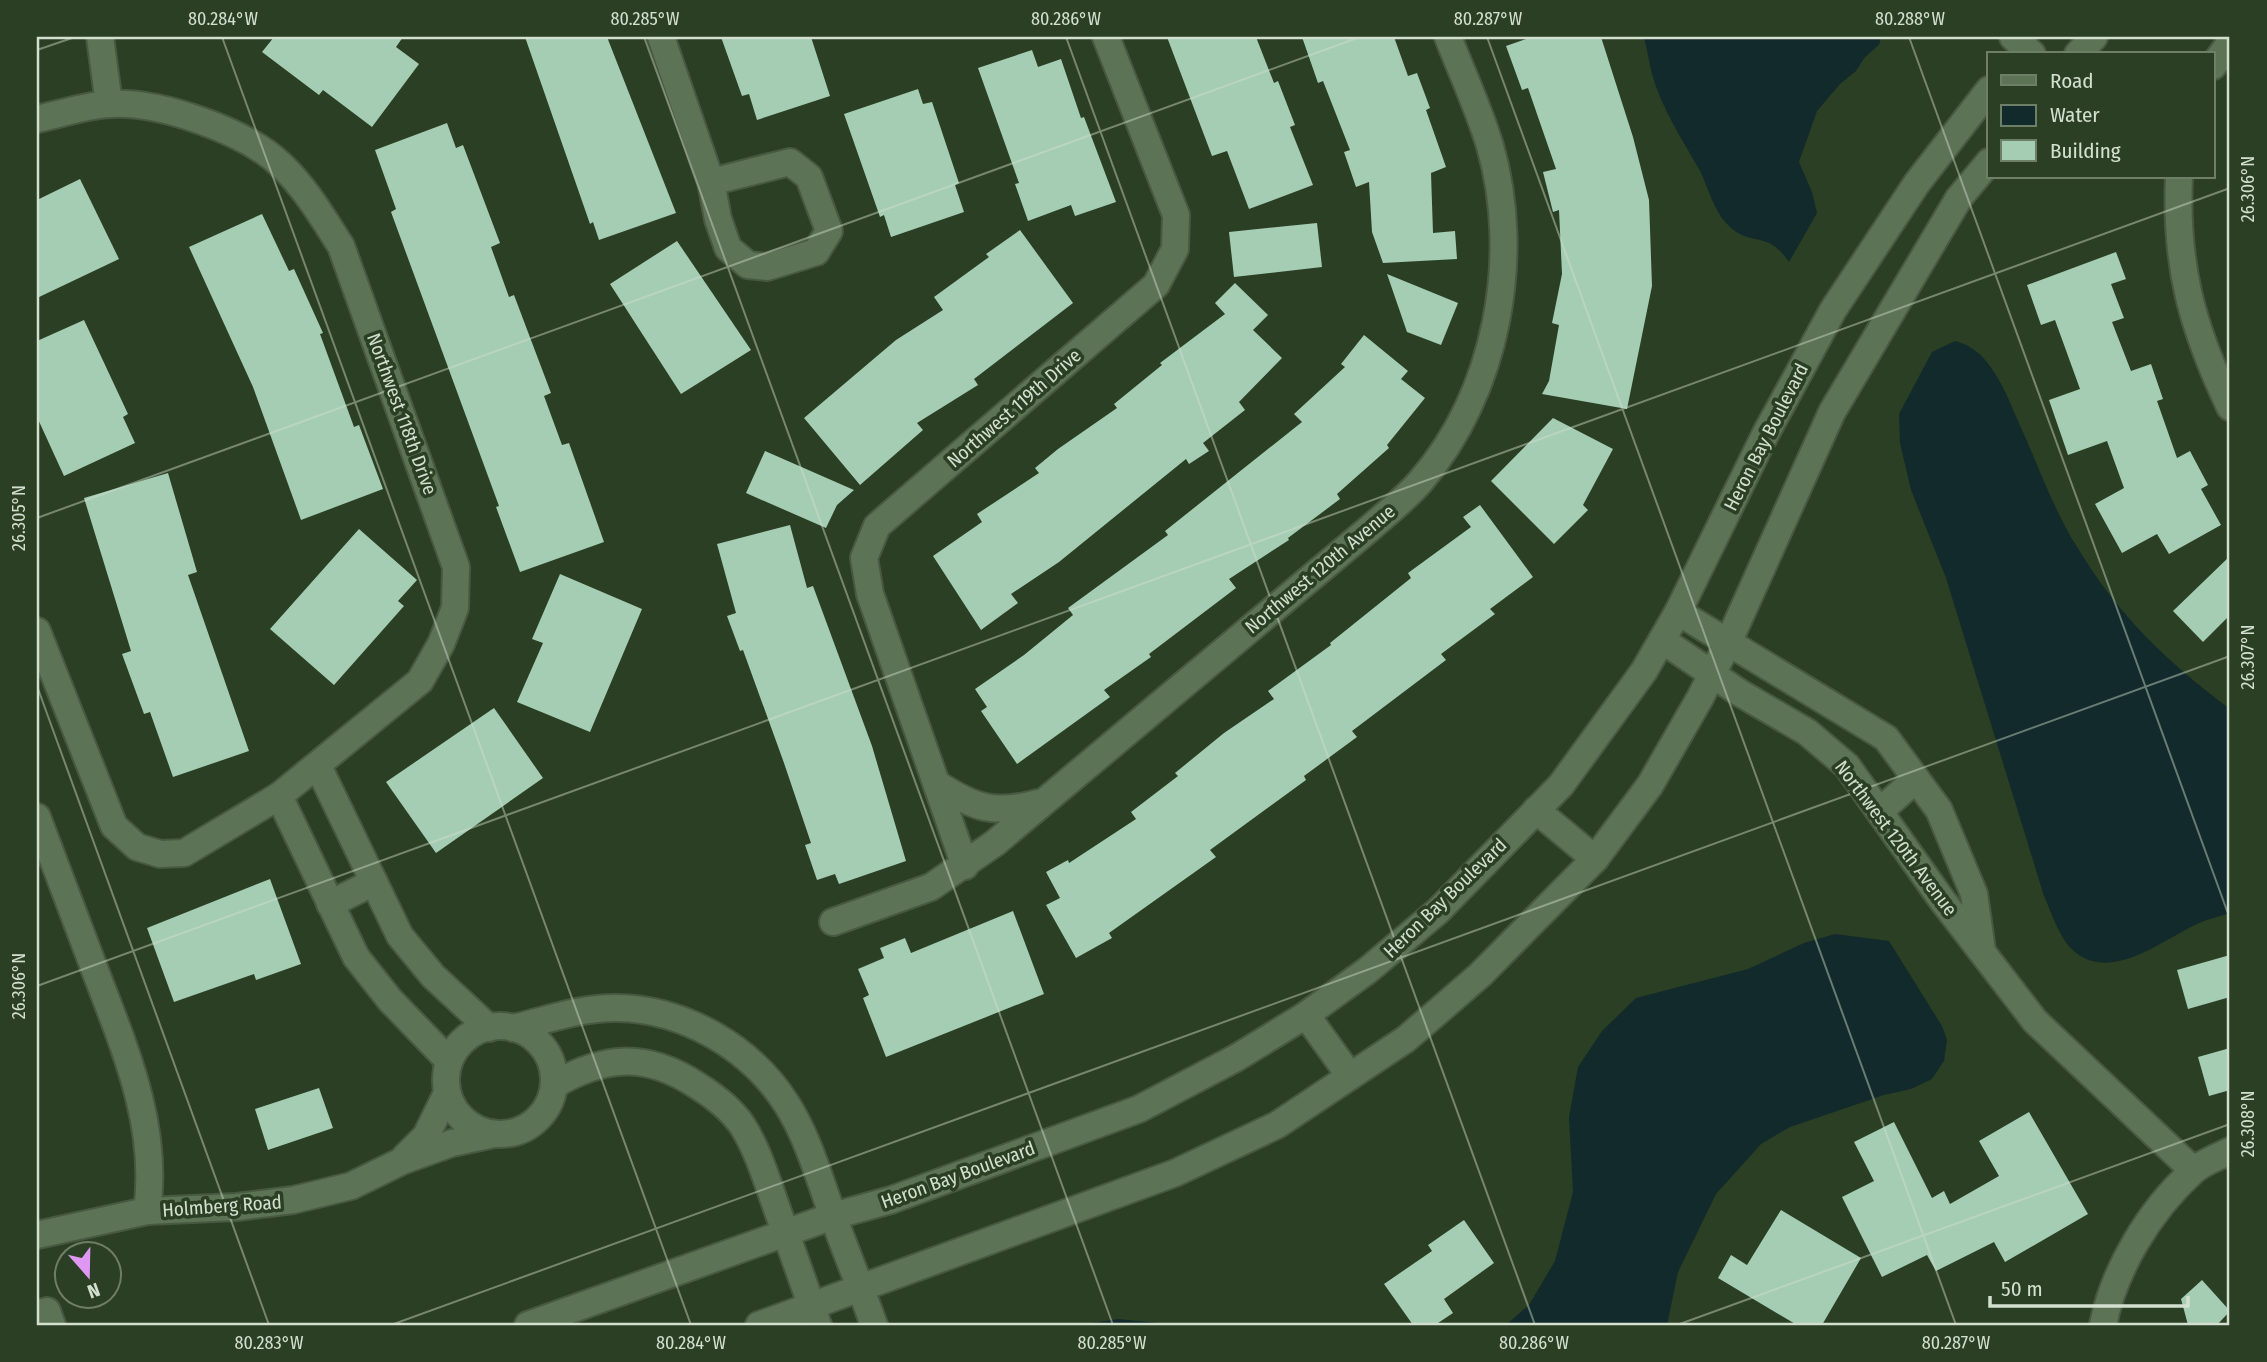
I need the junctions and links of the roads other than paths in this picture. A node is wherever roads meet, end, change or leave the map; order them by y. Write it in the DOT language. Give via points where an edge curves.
graph roads {
  1 [pos="100,37"];
  2 [pos="661,37"];
  3 [pos="1106,37"];
  4 [pos="1448,37"];
  5 [pos="2230,43"];
  6 [pos="2214,65"];
  7 [pos="1987,93"];
  8 [pos="109,104"];
  9 [pos="37,119"];
  10 [pos="1987,164"];
  11 [pos="2179,178"];
  12 [pos="711,182"];
  13 [pos="2230,407"];
  14 [pos="1678,611"];
  15 [pos="37,631"];
  16 [pos="1662,640"];
  17 [pos="1728,643"];
  18 [pos="1713,673"];
  19 [pos="318,766"];
  20 [pos="1916,779"];
  21 [pos="937,784"];
  22 [pos="279,796"];
  23 [pos="1043,801"];
  24 [pos="1536,810"];
  25 [pos="1880,811"];
  26 [pos="37,817"];
  27 [pos="1595,859"];
  28 [pos="965,866"];
  29 [pos="374,882"];
  30 [pos="330,904"];
  31 [pos="834,922"];
  32 [pos="1982,952"];
  33 [pos="1306,1015"];
  34 [pos="501,1028"];
  35 [pos="449,1061"];
  36 [pos="1350,1076"];
  37 [pos="554,1085"];
  38 [pos="447,1093"];
  39 [pos="494,1134"];
  40 [pos="2230,1152"];
  41 [pos="402,1161"];
  42 [pos="2193,1170"];
  43 [pos="147,1211"];
  44 [pos="833,1216"];
  45 [pos="786,1234"];
  46 [pos="37,1235"];
  47 [pos="861,1289"];
  48 [pos="37,1314"];
  49 [pos="815,1316"];
  50 [pos="52,1325"];
  51 [pos="528,1325"];
  52 [pos="759,1325"];
  53 [pos="874,1325"];
  54 [pos="2103,1325"];
  1 -- 8 [label="street"];
  2 -- 12 [label="street"];
  3 -- 21 [label="street, Northwest 119th Drive" via="1176,215 1175,249 1156,285 877,526 864,558 870,594"];
  4 -- 23 [label="street, Northwest 120th Avenue" via="1490,146 1501,202 1505,268 1494,331 1476,387 1450,439 1420,481 1369,529"];
  5 -- 6 [label="street"];
  7 -- 14 [label="street, Heron Bay Boulevard" via="1917,183 1833,310"];
  8 -- 9 [label="street, Northwest 118th Drive"];
  8 -- 19 [label="street, Northwest 118th Drive" via="143,104 239,138 279,163 312,201 341,246 456,567 455,608 421,681"];
  10 -- 17 [label="street" via="1959,198 1832,412"];
  11 -- 13 [label="street" via="2179,257 2193,319"];
  12 -- 12 [label="street" via="728,247 748,265 767,267 816,252 829,231 809,177 790,162"];
  14 -- 16 [label="street, Heron Bay Boulevard"];
  14 -- 17 [label="street, Northwest 120th Avenue"];
  15 -- 22 [label="street, Northwest 118th Drive" via="114,826 137,847 160,854 184,853"];
  16 -- 18 [label="street, Northwest 120th Avenue"];
  16 -- 24 [label="street, Heron Bay Boulevard" via="1561,785"];
  17 -- 18 [label="street"];
  17 -- 20 [label="street, Northwest 120th Avenue" via="1886,738"];
  18 -- 25 [label="street, Northwest 120th Avenue" via="1807,732 1846,766"];
  18 -- 27 [label="street" via="1650,785"];
  19 -- 22 [label="street, Northwest 118th Drive"];
  19 -- 29 [label="street"];
  20 -- 25 [label="street"];
  20 -- 32 [label="street, Northwest 120th Avenue" via="1939,810 1975,894"];
  21 -- 23 [label="street" via="985,809 1012,810"];
  21 -- 28 [label="street, Northwest 119th Drive"];
  22 -- 30 [label="street"];
  23 -- 28 [label="street, Northwest 120th Avenue"];
  24 -- 27 [label="street"];
  24 -- 33 [label="street, Heron Bay Boulevard" via="1437,911 1368,971"];
  25 -- 32 [label="street, Northwest 120th Avenue"];
  26 -- 43 [label="street" via="131,1064 146,1122 151,1184"];
  27 -- 36 [label="street" via="1480,975 1406,1039"];
  28 -- 31 [label="street, Northwest 120th Avenue" via="931,887"];
  29 -- 30 [label="street"];
  29 -- 34 [label="street" via="400,936 433,976"];
  30 -- 35 [label="street" via="356,957"];
  32 -- 42 [label="street, Northwest 120th Avenue" via="2035,1021"];
  33 -- 36 [label="street"];
  33 -- 44 [label="street, Heron Bay Boulevard" via="1139,1109 891,1200"];
  34 -- 35 [label="street" via="472,1034"];
  34 -- 37 [label="street" via="527,1034 544,1050"];
  34 -- 44 [label="street" via="617,1007 691,1022 759,1071 786,1103"];
  35 -- 38 [label="street"];
  36 -- 47 [label="street" via="1276,1125 1175,1173"];
  37 -- 39 [label="street" via="550,1101 534,1122 511,1133"];
  37 -- 45 [label="street" via="576,1072 615,1060 652,1062 681,1074 714,1096 741,1125"];
  38 -- 39 [label="street" via="464,1121"];
  38 -- 41 [label="street, Holmberg Road" via="426,1136"];
  39 -- 41 [label="street, Holmberg Road"];
  40 -- 42 [label="street"];
  41 -- 43 [label="street, Holmberg Road" via="351,1186 293,1200"];
  42 -- 54 [label="street" via="2155,1215 2119,1271"];
  43 -- 46 [label="street, Holmberg Road"];
  44 -- 45 [label="street, Heron Bay Boulevard"];
  44 -- 47 [label="street"];
  45 -- 49 [label="street"];
  45 -- 51 [label="street, Heron Bay Boulevard"];
  47 -- 49 [label="street"];
  47 -- 53 [label="street"];
  48 -- 50 [label="street" via="47,1311"];
  49 -- 52 [label="street"];
}
